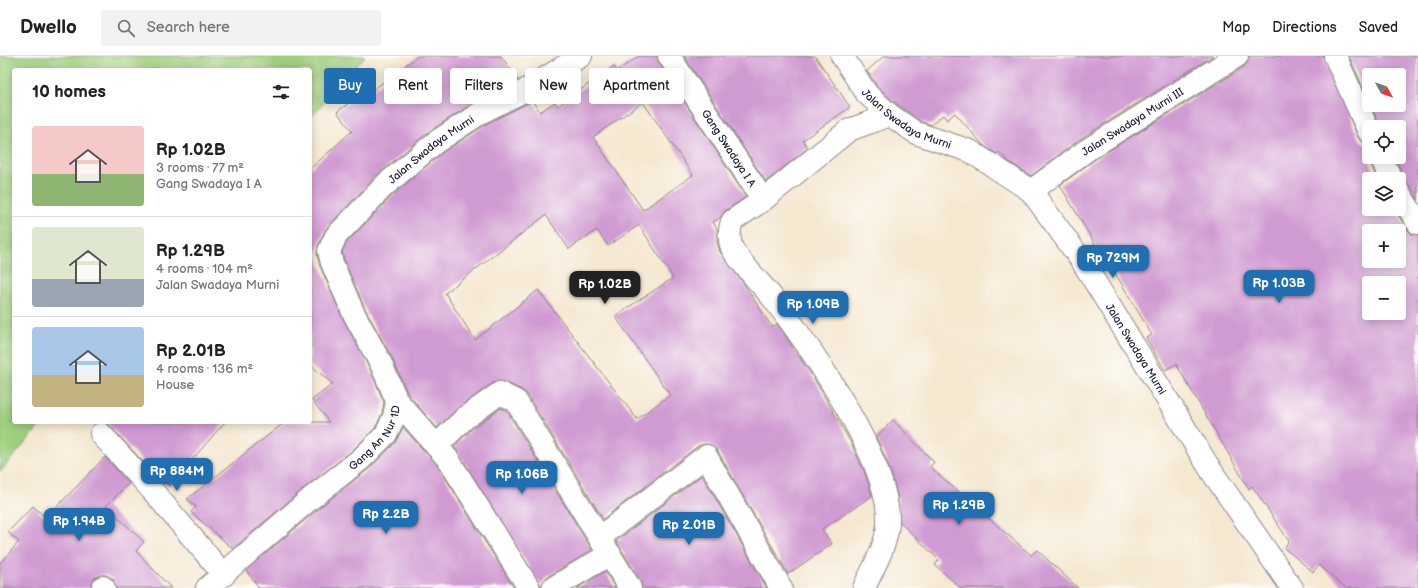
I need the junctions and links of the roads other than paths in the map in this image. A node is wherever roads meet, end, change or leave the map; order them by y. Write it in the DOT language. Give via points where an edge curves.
graph roads {
  1 [pos="581,56"];
  2 [pos="670,56"];
  3 [pos="842,56"];
  4 [pos="1237,56"];
  5 [pos="1335,56"];
  6 [pos="890,115"];
  7 [pos="1364,120"];
  8 [pos="1031,191"];
  9 [pos="763,200"];
  10 [pos="1406,204"];
  11 [pos="1418,223"];
  12 [pos="336,236"];
  13 [pos="397,401"];
  14 [pos="101,434"];
  15 [pos="436,446"];
  16 [pos="605,545"];
  17 [pos="224,575"];
  18 [pos="207,588"];
  19 [pos="529,588"];
  20 [pos="553,588"];
  21 [pos="630,588"];
  22 [pos="781,588"];
  23 [pos="864,588"];
  24 [pos="1292,588"];
  1 -- 12 [label="street, Jalan Swadaya Murni" via="524,91 482,112 436,142 385,185"];
  2 -- 9 [label="street, Gang Swadaya I A"];
  3 -- 6 [label="street, Jalan Swadaya Murni" via="867,94"];
  4 -- 8 [label="street, Jalan Swadaya Murni III" via="1087,150"];
  5 -- 7 [label="street"];
  6 -- 8 [label="street, Jalan Swadaya Murni" via="916,133 970,151"];
  6 -- 9 [label="street" via="849,130"];
  8 -- 24 [label="street, Jalan Swadaya Murni" via="1082,261 1212,472"];
  9 -- 23 [label="street" via="732,221 729,234 732,248 772,298 827,375 856,426 883,490 888,515 887,534"];
  10 -- 11 [label="street"];
  12 -- 13 [label="street, Gang An Nur 1D" via="329,251 332,263"];
  13 -- 15 [label="street"];
  13 -- 17 [label="street, Gang An Nur 1D" via="394,417 386,434 361,459 310,499"];
  14 -- 17 [label="street"];
  15 -- 16 [label="street" via="464,418 500,393 516,401"];
  15 -- 19 [label="street" via="448,459"];
  16 -- 20 [label="street"];
  16 -- 21 [label="street"];
  16 -- 22 [label="street" via="706,456"];
  17 -- 18 [label="street, Gang An Nur 1D"];
}
